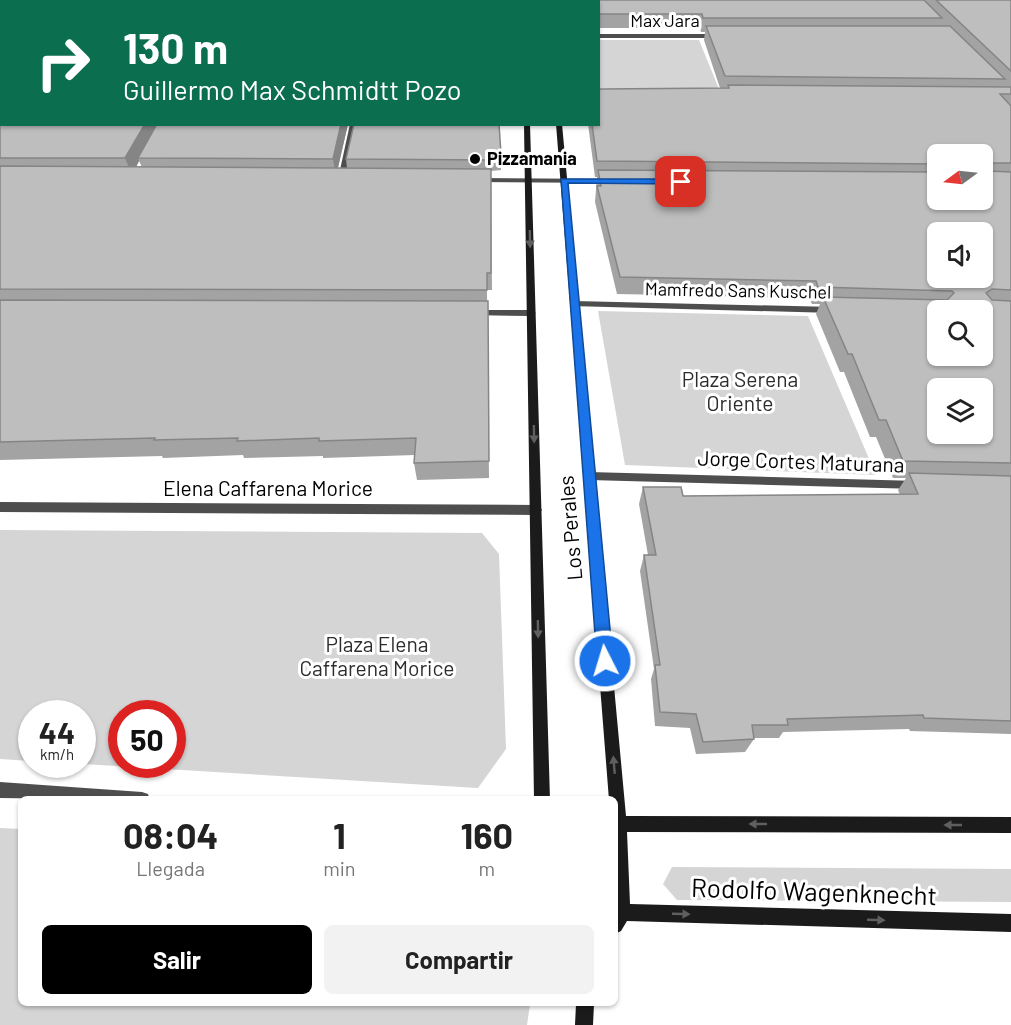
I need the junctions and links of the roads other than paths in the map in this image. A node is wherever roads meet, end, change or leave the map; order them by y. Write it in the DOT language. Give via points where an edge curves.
graph roads {
  1 [pos="600,36"];
  2 [pos="732,36"];
  3 [pos="354,126"];
  4 [pos="527,126"];
  5 [pos="559,126"];
  6 [pos="330,179"];
  7 [pos="342,179"];
  8 [pos="353,179"];
  9 [pos="469,180"];
  10 [pos="528,180"];
  11 [pos="564,181"];
  12 [pos="622,181"];
  13 [pos="574,303"];
  14 [pos="844,310"];
  15 [pos="460,313"];
  16 [pos="531,313"];
  17 [pos="589,476"];
  18 [pos="932,485"];
  19 [pos="0,507"];
  20 [pos="536,510"];
  21 [pos="0,790"];
  22 [pos="85,796"];
  23 [pos="542,796"];
  24 [pos="615,796"];
  25 [pos="618,824"];
  26 [pos="1011,825"];
  27 [pos="618,917"];
  28 [pos="1011,923"];
  29 [pos="585,1006"];
  30 [pos="584,1025"];
  1 -- 2 [label="street, Max Jara"];
  3 -- 7 [label="street"];
  4 -- 10 [label="main road, Los Perales"];
  5 -- 11 [label="main road, Los Perales"];
  6 -- 7 [label="street"];
  7 -- 8 [label="street"];
  9 -- 10 [label="street"];
  10 -- 11 [label="street"];
  10 -- 16 [label="main road, Los Perales, one-way"];
  11 -- 12 [label="street"];
  11 -- 13 [label="main road, Los Perales"];
  13 -- 14 [label="street, Mamfredo Sans Kuschel"];
  13 -- 17 [label="main road, Los Perales"];
  15 -- 16 [label="street"];
  16 -- 20 [label="main road, Los Perales, one-way"];
  17 -- 18 [label="street, Jorge Cortes Maturana"];
  24 -- 17 [label="main road, Los Perales, one-way"];
  19 -- 20 [label="street, Elena Caffarena Morice"];
  20 -- 23 [label="main road, Los Perales, one-way"];
  21 -- 22 [label="street"];
  26 -- 25 [label="main road, one-way"];
  27 -- 28 [label="main road, Rodolfo Wagenknecht, one-way"];
  29 -- 30 [label="main road"];
}
